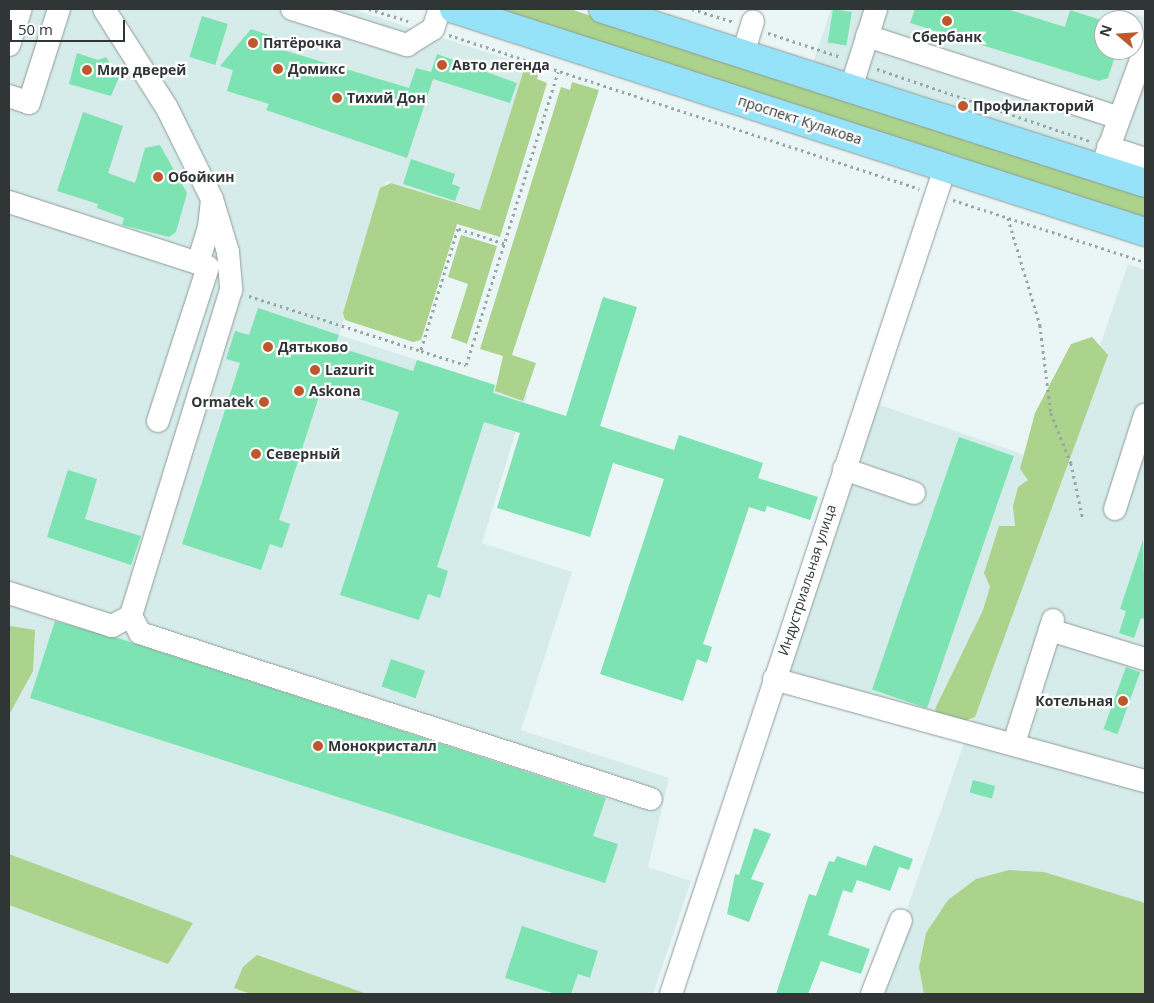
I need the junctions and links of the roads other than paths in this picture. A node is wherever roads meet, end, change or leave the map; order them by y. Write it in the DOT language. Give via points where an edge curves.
graph roads {
  1 [pos="21,9"];
  2 [pos="59,9"];
  3 [pos="104,9"];
  4 [pos="292,9"];
  5 [pos="454,9"];
  6 [pos="876,9"];
  7 [pos="610,10"];
  8 [pos="436,19"];
  9 [pos="752,24"];
  10 [pos="867,36"];
  11 [pos="9,45"];
  12 [pos="1145,49"];
  13 [pos="743,54"];
  14 [pos="851,88"];
  15 [pos="9,96"];
  16 [pos="1119,118"];
  17 [pos="1104,158"];
  18 [pos="1145,159"];
  19 [pos="945,168"];
  20 [pos="1145,183"];
  21 [pos="212,199"];
  22 [pos="9,202"];
  23 [pos="1145,232"];
  24 [pos="203,265"];
  25 [pos="231,283"];
  26 [pos="1145,415"];
  27 [pos="158,421"];
  28 [pos="844,469"];
  29 [pos="914,493"];
  30 [pos="1115,509"];
  31 [pos="9,593"];
  32 [pos="131,616"];
  33 [pos="1145,659"];
  34 [pos="774,679"];
  35 [pos="1014,743"];
  36 [pos="1145,781"];
  37 [pos="650,799"];
  38 [pos="901,920"];
  39 [pos="671,994"];
  40 [pos="872,994"];
  1 -- 11 [label="street"];
  2 -- 15 [label="street" via="29,103"];
  3 -- 21 [label="street" via="167,108"];
  4 -- 8 [label="street" via="407,45"];
  5 -- 19 [label="main road, проспект Кулакова"];
  6 -- 10 [label="street"];
  7 -- 13 [label="main road"];
  9 -- 13 [label="street"];
  10 -- 14 [label="street"];
  10 -- 16 [label="street"];
  12 -- 16 [label="street"];
  13 -- 14 [label="main road"];
  14 -- 17 [label="main road"];
  16 -- 17 [label="street"];
  17 -- 18 [label="street"];
  17 -- 20 [label="main road"];
  19 -- 23 [label="main road, проспект Кулакова"];
  19 -- 28 [label="street, Индустриальная улица"];
  21 -- 24 [label="street"];
  21 -- 25 [label="street"];
  22 -- 24 [label="street"];
  24 -- 25 [label="street"];
  24 -- 27 [label="street"];
  25 -- 32 [label="street"];
  26 -- 30 [label="street"];
  28 -- 29 [label="street"];
  28 -- 34 [label="street, Индустриальная улица"];
  31 -- 32 [label="street" via="112,626"];
  32 -- 37 [label="street" via="140,633"];
  33 -- 35 [label="street" via="1052,625"];
  34 -- 35 [label="street"];
  34 -- 39 [label="street, Индустриальная улица"];
  35 -- 36 [label="street"];
  38 -- 40 [label="street"];
}
